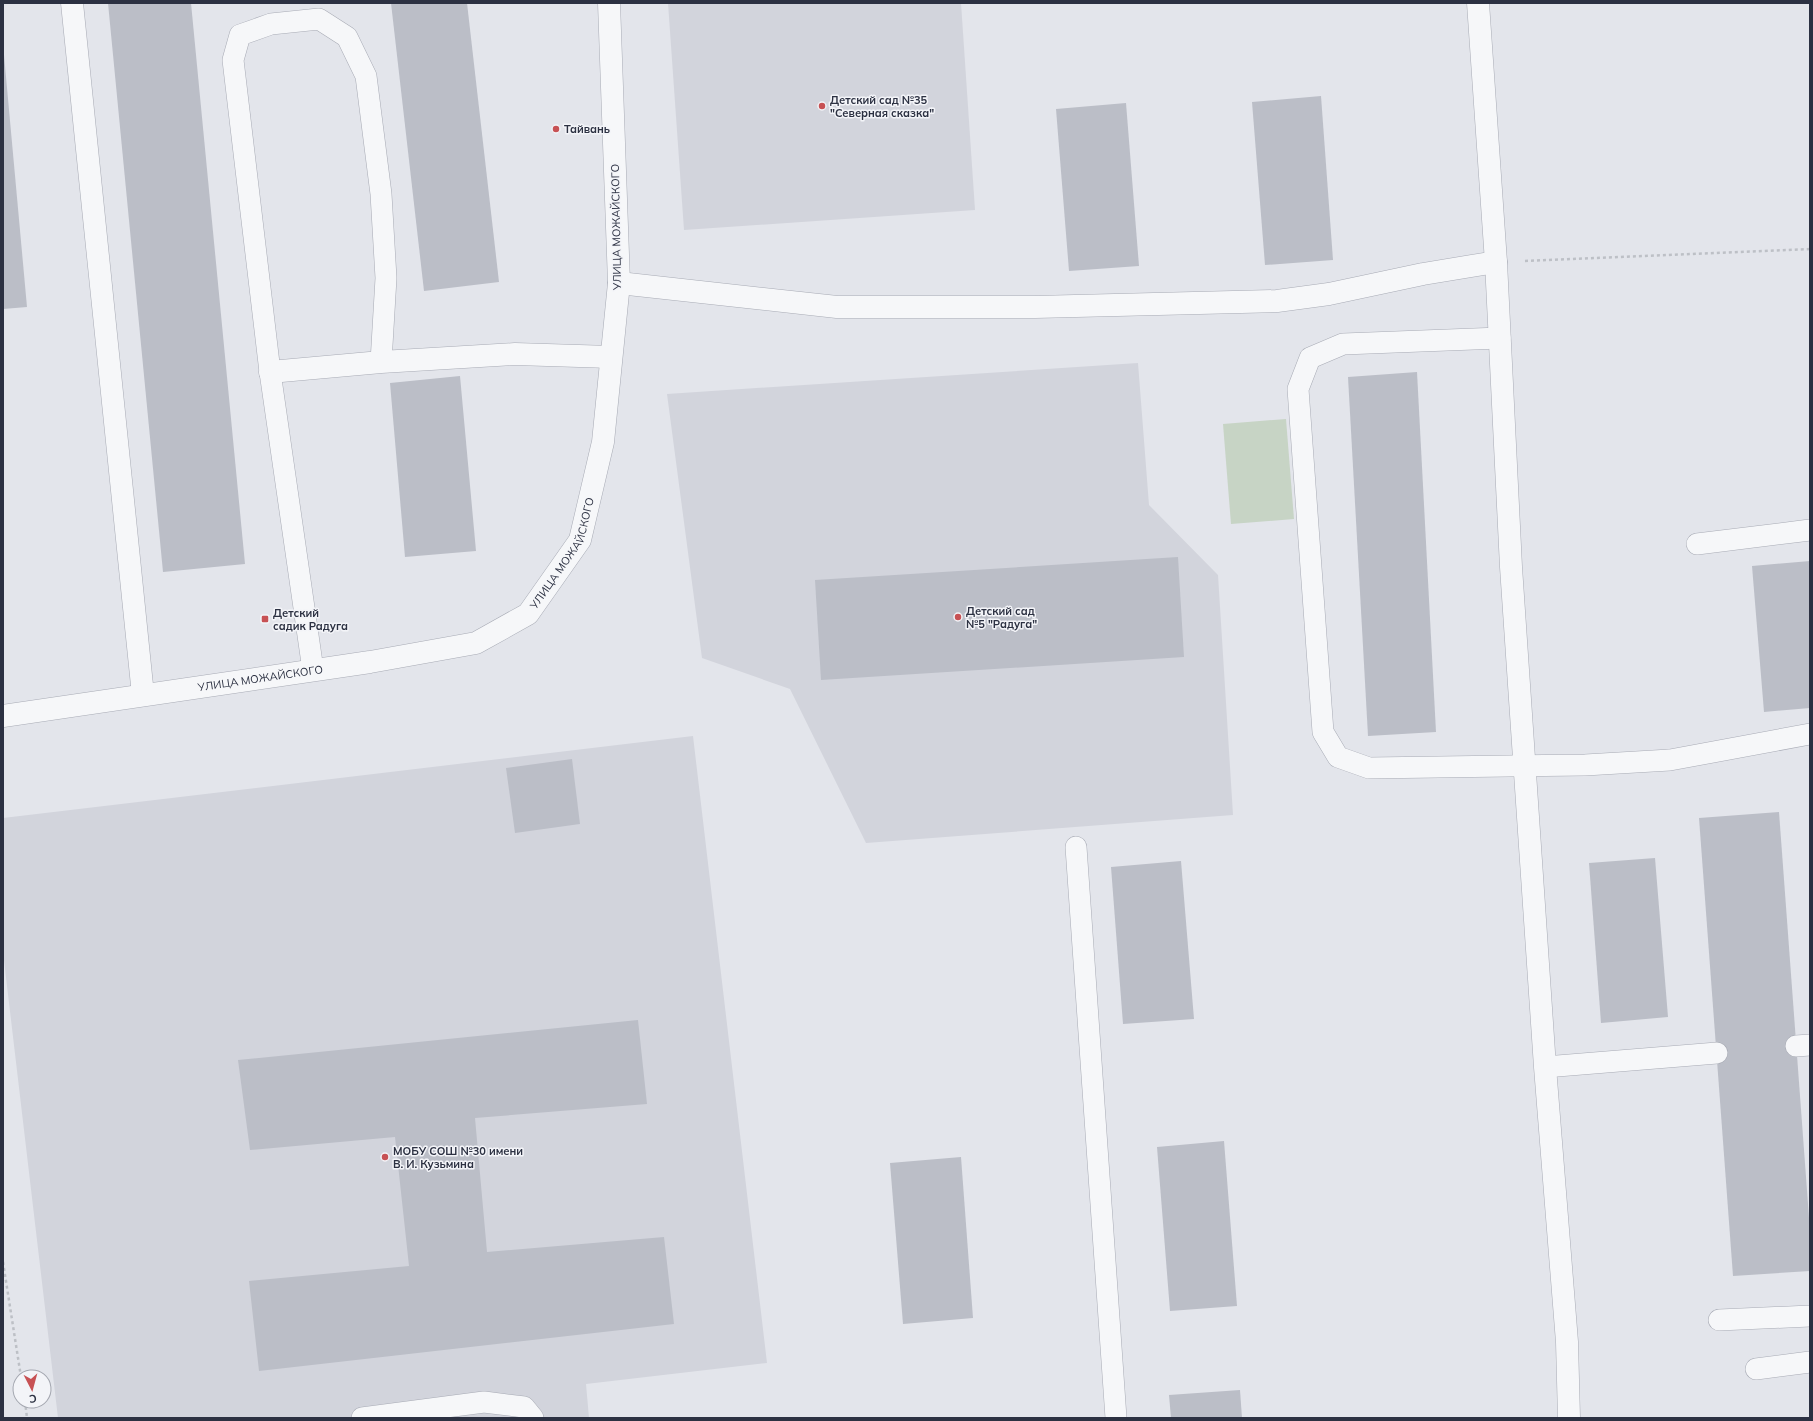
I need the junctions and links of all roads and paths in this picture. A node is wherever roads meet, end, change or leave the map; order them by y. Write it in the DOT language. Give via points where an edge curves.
graph roads {
  1 [pos="72,3"];
  2 [pos="609,3"];
  3 [pos="1478,3"];
  4 [pos="1810,249"];
  5 [pos="1496,262"];
  6 [pos="619,282"];
  7 [pos="1500,338"];
  8 [pos="611,357"];
  9 [pos="381,362"];
  10 [pos="270,372"];
  11 [pos="1810,530"];
  12 [pos="1697,544"];
  13 [pos="313,670"];
  14 [pos="143,695"];
  15 [pos="3,716"];
  16 [pos="1810,734"];
  17 [pos="1524,765"];
  18 [pos="1076,847"];
  19 [pos="1717,1053"];
  20 [pos="1545,1067"];
  21 [pos="3,1262"];
  22 [pos="1810,1316"];
  23 [pos="1719,1320"];
  24 [pos="1810,1362"];
  25 [pos="20,1369"];
  26 [pos="1756,1369"];
  27 [pos="362,1418"];
  28 [pos="533,1418"];
  29 [pos="1116,1418"];
  30 [pos="1570,1418"];
  1 -- 14 [label="street"];
  2 -- 6 [label="street, УЛИЦА МОЖАЙСКОГО"];
  3 -- 5 [label="street"];
  4 -- 5 [label="path"];
  5 -- 6 [label="street" via="1329,294 1277,301 1035,307 837,307"];
  5 -- 7 [label="street"];
  6 -- 8 [label="street, УЛИЦА МОЖАЙСКОГО"];
  7 -- 17 [label="street"];
  7 -- 17 [label="lane" via="1343,344 1310,358 1298,389 1323,732 1338,756 1369,768"];
  8 -- 9 [label="street" via="516,354"];
  8 -- 13 [label="street, УЛИЦА МОЖАЙСКОГО" via="603,442 580,540 528,614 476,643"];
  9 -- 10 [label="street"];
  9 -- 10 [label="lane" via="386,278 381,194 366,76 347,37 319,19 271,24 240,35 234,60"];
  10 -- 13 [label="lane"];
  11 -- 12 [label="lane"];
  13 -- 14 [label="street, УЛИЦА МОЖАЙСКОГО"];
  14 -- 15 [label="street, УЛИЦА МОЖАЙСКОГО"];
  16 -- 17 [label="lane" via="1670,760 1585,765"];
  17 -- 20 [label="street"];
  18 -- 29 [label="lane"];
  19 -- 20 [label="lane"];
  20 -- 30 [label="street" via="1567,1342"];
  21 -- 25 [label="path"];
  22 -- 23 [label="lane"];
  24 -- 26 [label="lane"];
  27 -- 28 [label="lane" via="484,1402 524,1407"];
}
